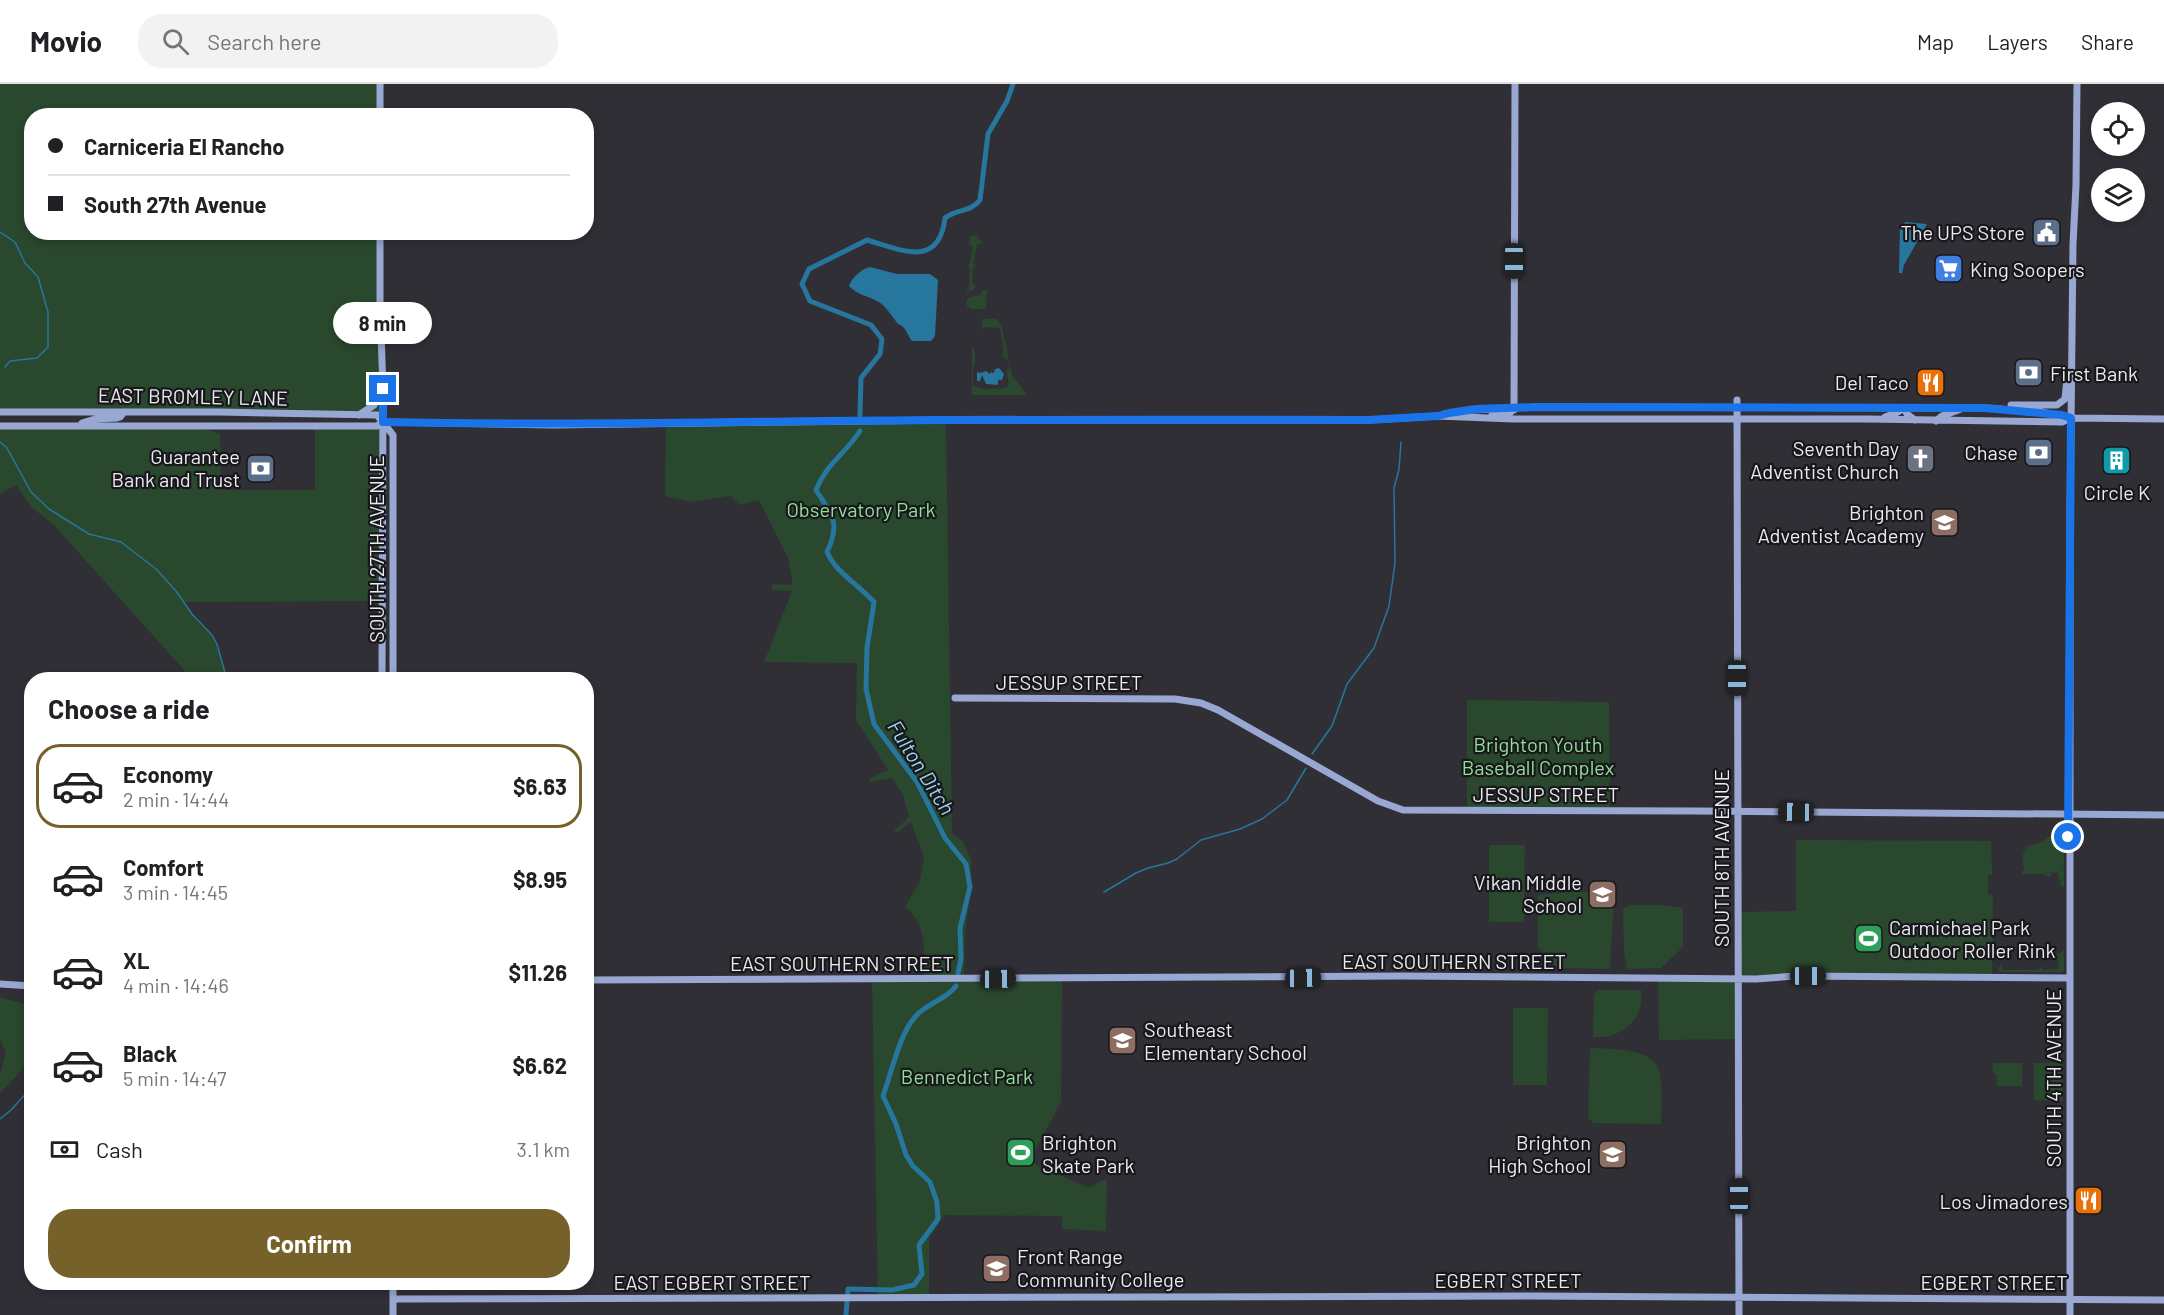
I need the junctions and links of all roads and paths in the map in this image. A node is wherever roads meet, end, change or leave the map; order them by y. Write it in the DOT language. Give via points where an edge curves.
graph roads {
  1 [pos="380,84"];
  2 [pos="1515,84"];
  3 [pos="2077,84"];
  4 [pos="380,108"];
  5 [pos="380,240"];
  6 [pos="2072,372"];
  7 [pos="383,389"];
  8 [pos="1737,404"];
  9 [pos="1514,408"];
  10 [pos="1904,408"];
  11 [pos="1966,408"];
  12 [pos="2001,408"];
  13 [pos="0,412"];
  14 [pos="124,412"];
  15 [pos="359,415"];
  16 [pos="1438,416"];
  17 [pos="1465,418"];
  18 [pos="2071,418"];
  19 [pos="1528,419"];
  20 [pos="1737,419"];
  21 [pos="1876,419"];
  22 [pos="2164,419"];
  23 [pos="1915,420"];
  24 [pos="1936,421"];
  25 [pos="383,422"];
  26 [pos="0,426"];
  27 [pos="65,426"];
  28 [pos="382,672"];
  29 [pos="393,672"];
  30 [pos="955,698"];
  31 [pos="1738,812"];
  32 [pos="2068,814"];
  33 [pos="2164,815"];
  34 [pos="2069,978"];
  35 [pos="1738,979"];
  36 [pos="594,980"];
  37 [pos="0,984"];
  38 [pos="24,986"];
  39 [pos="393,1290"];
  40 [pos="1739,1297"];
  41 [pos="393,1299"];
  42 [pos="851,1299"];
  43 [pos="2070,1299"];
  44 [pos="2164,1300"];
  45 [pos="393,1315"];
  46 [pos="1739,1315"];
  47 [pos="2070,1315"];
  1 -- 4 [label="street"];
  2 -- 9 [label="street"];
  3 -- 6 [label="street, SOUTH 4TH AVENUE"];
  5 -- 7 [label="street, SOUTH 27TH AVENUE"];
  6 -- 12 [label="street" via="2067,378 2065,399 2057,405"];
  6 -- 18 [label="street, SOUTH 4TH AVENUE"];
  7 -- 15 [label="street" via="374,405"];
  7 -- 25 [label="street, SOUTH 27TH AVENUE"];
  8 -- 9 [label="street, EAST BROMLEY LANE"];
  8 -- 10 [label="street, EAST BROMLEY LANE"];
  8 -- 20 [label="street, SOUTH 8TH AVENUE"];
  9 -- 16 [label="street, EAST BROMLEY LANE" via="1466,410"];
  9 -- 17 [label="street" via="1509,413"];
  9 -- 19 [label="street" via="1518,415"];
  10 -- 11 [label="street, EAST BROMLEY LANE"];
  10 -- 21 [label="street"];
  10 -- 23 [label="street"];
  11 -- 12 [label="street, EAST BROMLEY LANE"];
  11 -- 24 [label="street"];
  12 -- 18 [label="street, EAST BROMLEY LANE"];
  13 -- 14 [label="street, EAST BROMLEY LANE"];
  14 -- 15 [label="street, EAST BROMLEY LANE"];
  14 -- 27 [label="street" via="117,418"];
  15 -- 25 [label="street, EAST BROMLEY LANE" via="377,415"];
  16 -- 17 [label="street, EAST BROMLEY LANE"];
  16 -- 25 [label="street, EAST BROMLEY LANE" via="1368,420"];
  17 -- 19 [label="street, EAST BROMLEY LANE"];
  18 -- 22 [label="street, EAST BROMLEY LANE"];
  18 -- 24 [label="street, EAST BROMLEY LANE" via="2062,422"];
  18 -- 32 [label="street, SOUTH 4TH AVENUE"];
  19 -- 20 [label="street, EAST BROMLEY LANE"];
  20 -- 21 [label="street, EAST BROMLEY LANE"];
  20 -- 31 [label="street, SOUTH 8TH AVENUE"];
  21 -- 23 [label="street, EAST BROMLEY LANE"];
  23 -- 24 [label="street, EAST BROMLEY LANE"];
  25 -- 27 [label="street, EAST BROMLEY LANE" via="377,426 311,428"];
  25 -- 28 [label="street, SOUTH 27TH AVENUE"];
  25 -- 29 [label="street, SOUTH 27TH AVENUE" via="393,435"];
  26 -- 27 [label="street, EAST BROMLEY LANE"];
  30 -- 31 [label="street, JESSUP STREET" via="1175,699 1202,703 1378,801 1403,810"];
  31 -- 32 [label="street, JESSUP STREET"];
  31 -- 35 [label="street, SOUTH 8TH AVENUE"];
  32 -- 33 [label="street, JESSUP STREET"];
  32 -- 34 [label="street, SOUTH 4TH AVENUE"];
  34 -- 35 [label="street, EAST SOUTHERN STREET"];
  34 -- 43 [label="street, SOUTH 4TH AVENUE"];
  35 -- 36 [label="street, EAST SOUTHERN STREET" via="1392,976"];
  35 -- 40 [label="street, SOUTH 8TH AVENUE"];
  37 -- 38 [label="street"];
  39 -- 41 [label="street"];
  40 -- 42 [label="street, EGBERT STREET"];
  40 -- 43 [label="street, EGBERT STREET"];
  40 -- 46 [label="street, SOUTH 8TH AVENUE"];
  41 -- 42 [label="street, EAST EGBERT STREET"];
  41 -- 45 [label="street"];
  43 -- 44 [label="street, EGBERT STREET"];
  43 -- 47 [label="street, SOUTH 4TH AVENUE"];
}
